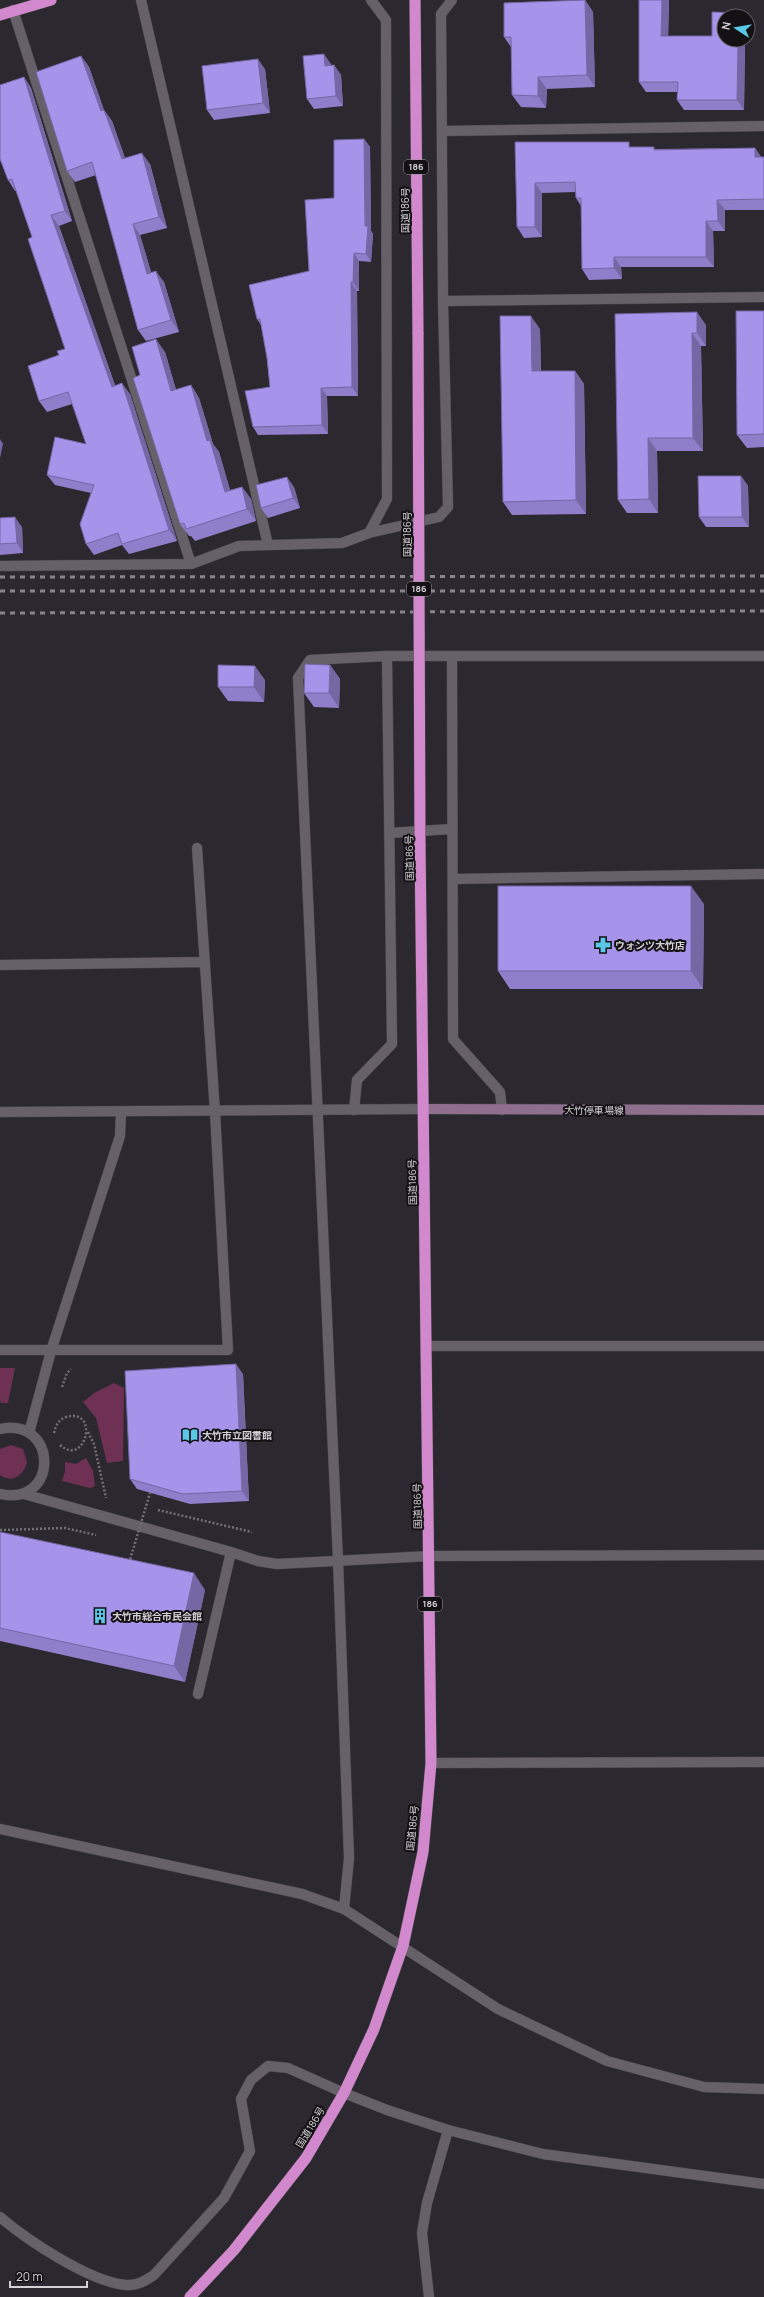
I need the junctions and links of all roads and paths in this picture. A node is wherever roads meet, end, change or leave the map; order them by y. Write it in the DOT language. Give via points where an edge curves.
graph roads {
  1 [pos="51,0"];
  2 [pos="142,0"];
  3 [pos="371,0"];
  4 [pos="415,0"];
  5 [pos="452,0"];
  6 [pos="14,10"];
  7 [pos="0,15"];
  8 [pos="764,126"];
  9 [pos="442,131"];
  10 [pos="764,297"];
  11 [pos="443,301"];
  12 [pos="369,533"];
  13 [pos="268,545"];
  14 [pos="191,564"];
  15 [pos="0,566"];
  16 [pos="387,656"];
  17 [pos="452,656"];
  18 [pos="764,656"];
  19 [pos="451,829"];
  20 [pos="390,833"];
  21 [pos="197,848"];
  22 [pos="764,874"];
  23 [pos="453,879"];
  24 [pos="204,962"];
  25 [pos="0,965"];
  26 [pos="423,1109"];
  27 [pos="354,1110"];
  28 [pos="502,1110"];
  29 [pos="764,1110"];
  30 [pos="319,1111"];
  31 [pos="0,1112"];
  32 [pos="215,1112"];
  33 [pos="121,1113"];
  34 [pos="426,1346"];
  35 [pos="764,1346"];
  36 [pos="0,1350"];
  37 [pos="79,1350"];
  38 [pos="51,1351"];
  39 [pos="60,1393"];
  40 [pos="0,1429"];
  41 [pos="88,1432"];
  42 [pos="29,1433"];
  43 [pos="54,1434"];
  44 [pos="59,1443"];
  45 [pos="150,1493"];
  46 [pos="0,1494"];
  47 [pos="24,1494"];
  48 [pos="99,1497"];
  49 [pos="106,1498"];
  50 [pos="113,1500"];
  51 [pos="144,1507"];
  52 [pos="65,1528"];
  53 [pos="0,1530"];
  54 [pos="252,1532"];
  55 [pos="231,1552"];
  56 [pos="764,1555"];
  57 [pos="430,1556"];
  58 [pos="338,1560"];
  59 [pos="128,1566"];
  60 [pos="198,1694"];
  61 [pos="764,1762"];
  62 [pos="431,1763"];
  63 [pos="0,1829"];
  64 [pos="344,1909"];
  65 [pos="403,1946"];
  66 [pos="764,2089"];
  67 [pos="344,2093"];
  68 [pos="448,2130"];
  69 [pos="764,2184"];
  70 [pos="0,2217"];
  71 [pos="190,2297"];
  72 [pos="429,2297"];
  1 -- 6 [label="highway"];
  2 -- 13 [label="street"];
  3 -- 12 [label="street" via="386,20 387,499"];
  4 -- 26 [label="highway, 国道186号 / 186, bridge"];
  5 -- 9 [label="street" via="441,14"];
  6 -- 7 [label="highway"];
  6 -- 14 [label="street"];
  8 -- 9 [label="street"];
  9 -- 11 [label="street"];
  10 -- 11 [label="street"];
  11 -- 12 [label="street" via="448,506 439,517"];
  12 -- 13 [label="street" via="342,543"];
  13 -- 14 [label="street" via="239,546"];
  14 -- 15 [label="street"];
  16 -- 17 [label="street"];
  16 -- 20 [label="street"];
  16 -- 30 [label="street" via="310,660 298,678"];
  17 -- 18 [label="street"];
  17 -- 19 [label="street"];
  19 -- 20 [label="street"];
  19 -- 23 [label="street"];
  20 -- 27 [label="street" via="392,1044 357,1080"];
  21 -- 24 [label="street"];
  22 -- 23 [label="street"];
  23 -- 28 [label="street" via="453,1039 500,1092"];
  24 -- 25 [label="street"];
  24 -- 32 [label="street"];
  26 -- 27 [label="street"];
  26 -- 28 [label="main road, 大竹停車場線"];
  26 -- 34 [label="highway, 国道186号 / 186"];
  27 -- 30 [label="street"];
  28 -- 29 [label="main road, 大竹停車場線"];
  30 -- 32 [label="street"];
  30 -- 58 [label="street"];
  31 -- 33 [label="street"];
  32 -- 33 [label="street"];
  32 -- 37 [label="street" via="228,1350"];
  33 -- 38 [label="street" via="120,1136"];
  34 -- 35 [label="street"];
  34 -- 57 [label="highway, 国道186号 / 186"];
  36 -- 38 [label="street"];
  37 -- 38 [label="street"];
  37 -- 39 [label="path"];
  38 -- 42 [label="street"];
  40 -- 42 [label="street" via="11,1427"];
  41 -- 43 [label="path" via="85,1423 70,1416 62,1418 56,1425"];
  41 -- 44 [label="path" via="80,1447 63,1448"];
  41 -- 49 [label="path" via="94,1444"];
  42 -- 47 [label="street" via="43,1449 45,1462 43,1476 35,1487"];
  45 -- 59 [label="path, bridge"];
  46 -- 47 [label="street"];
  47 -- 55 [label="street"];
  48 -- 49 [label="path"];
  49 -- 50 [label="path"];
  51 -- 54 [label="path"];
  52 -- 53 [label="path"];
  55 -- 58 [label="street" via="277,1564"];
  55 -- 60 [label="street"];
  56 -- 57 [label="street"];
  57 -- 58 [label="street"];
  57 -- 62 [label="highway, 国道186号 / 186"];
  58 -- 64 [label="street" via="349,1858"];
  61 -- 62 [label="street"];
  62 -- 65 [label="highway, 国道186号 / 186" via="423,1852"];
  63 -- 64 [label="street" via="302,1894"];
  64 -- 65 [label="street"];
  65 -- 66 [label="street" via="498,2009 607,2061 704,2087"];
  65 -- 67 [label="highway, 国道186号 / 186" via="374,2029"];
  67 -- 68 [label="street"];
  67 -- 70 [label="street" via="288,2068 268,2066 251,2080 241,2099 250,2152 224,2198 154,2275 144,2282 126,2285 92,2277 15,2230"];
  67 -- 71 [label="highway, 国道186号 / 186" via="306,2158 234,2250"];
  68 -- 69 [label="street" via="543,2154"];
  68 -- 72 [label="street" via="427,2203 422,2233"];
}
